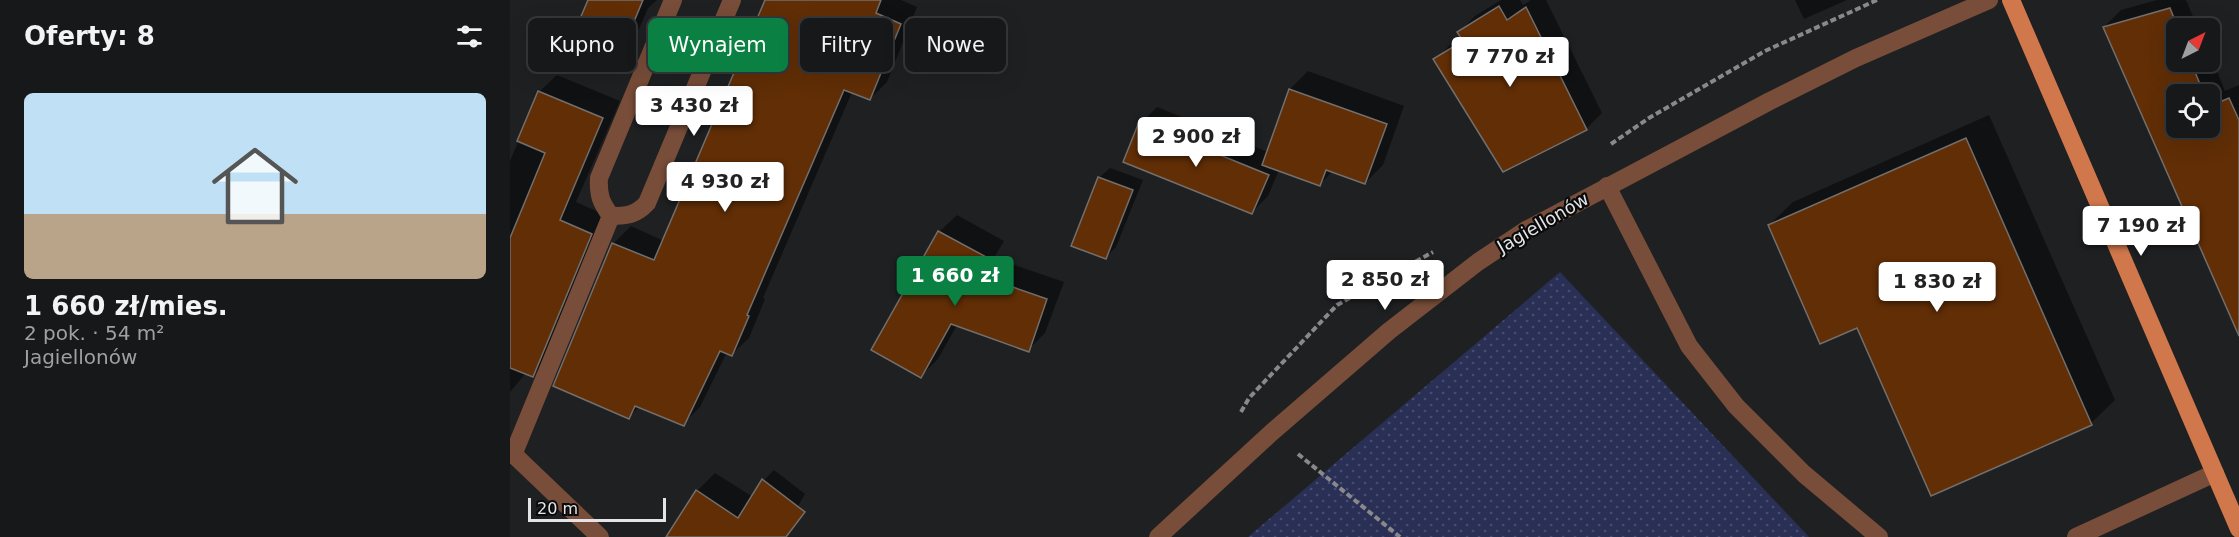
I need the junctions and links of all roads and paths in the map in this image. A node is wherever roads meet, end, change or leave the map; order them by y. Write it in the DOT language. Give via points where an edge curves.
graph roads {
  1 [pos="673,0"];
  2 [pos="732,0"];
  3 [pos="1989,0"];
  4 [pos="2011,0"];
  5 [pos="1607,186"];
  6 [pos="611,216"];
  7 [pos="1271,433"];
  8 [pos="512,453"];
  9 [pos="2215,473"];
  10 [pos="2239,528"];
  11 [pos="600,537"];
  12 [pos="1158,537"];
  13 [pos="1400,537"];
  14 [pos="1879,537"];
  15 [pos="2076,537"];
  1 -- 6 [label="street" via="599,178 602,205"];
  2 -- 6 [label="street" via="646,202 628,216"];
  3 -- 5 [label="street, Jagiellonów" via="1845,64"];
  4 -- 9 [label="main road"];
  5 -- 7 [label="street, Jagiellonów" via="1526,230 1478,262 1389,331"];
  5 -- 14 [label="street" via="1689,346 1736,406 1789,459"];
  6 -- 8 [label="street"];
  7 -- 12 [label="street, Jagiellonów"];
  7 -- 13 [label="path"];
  8 -- 11 [label="street"];
  9 -- 10 [label="main road"];
  9 -- 15 [label="street"];
}
